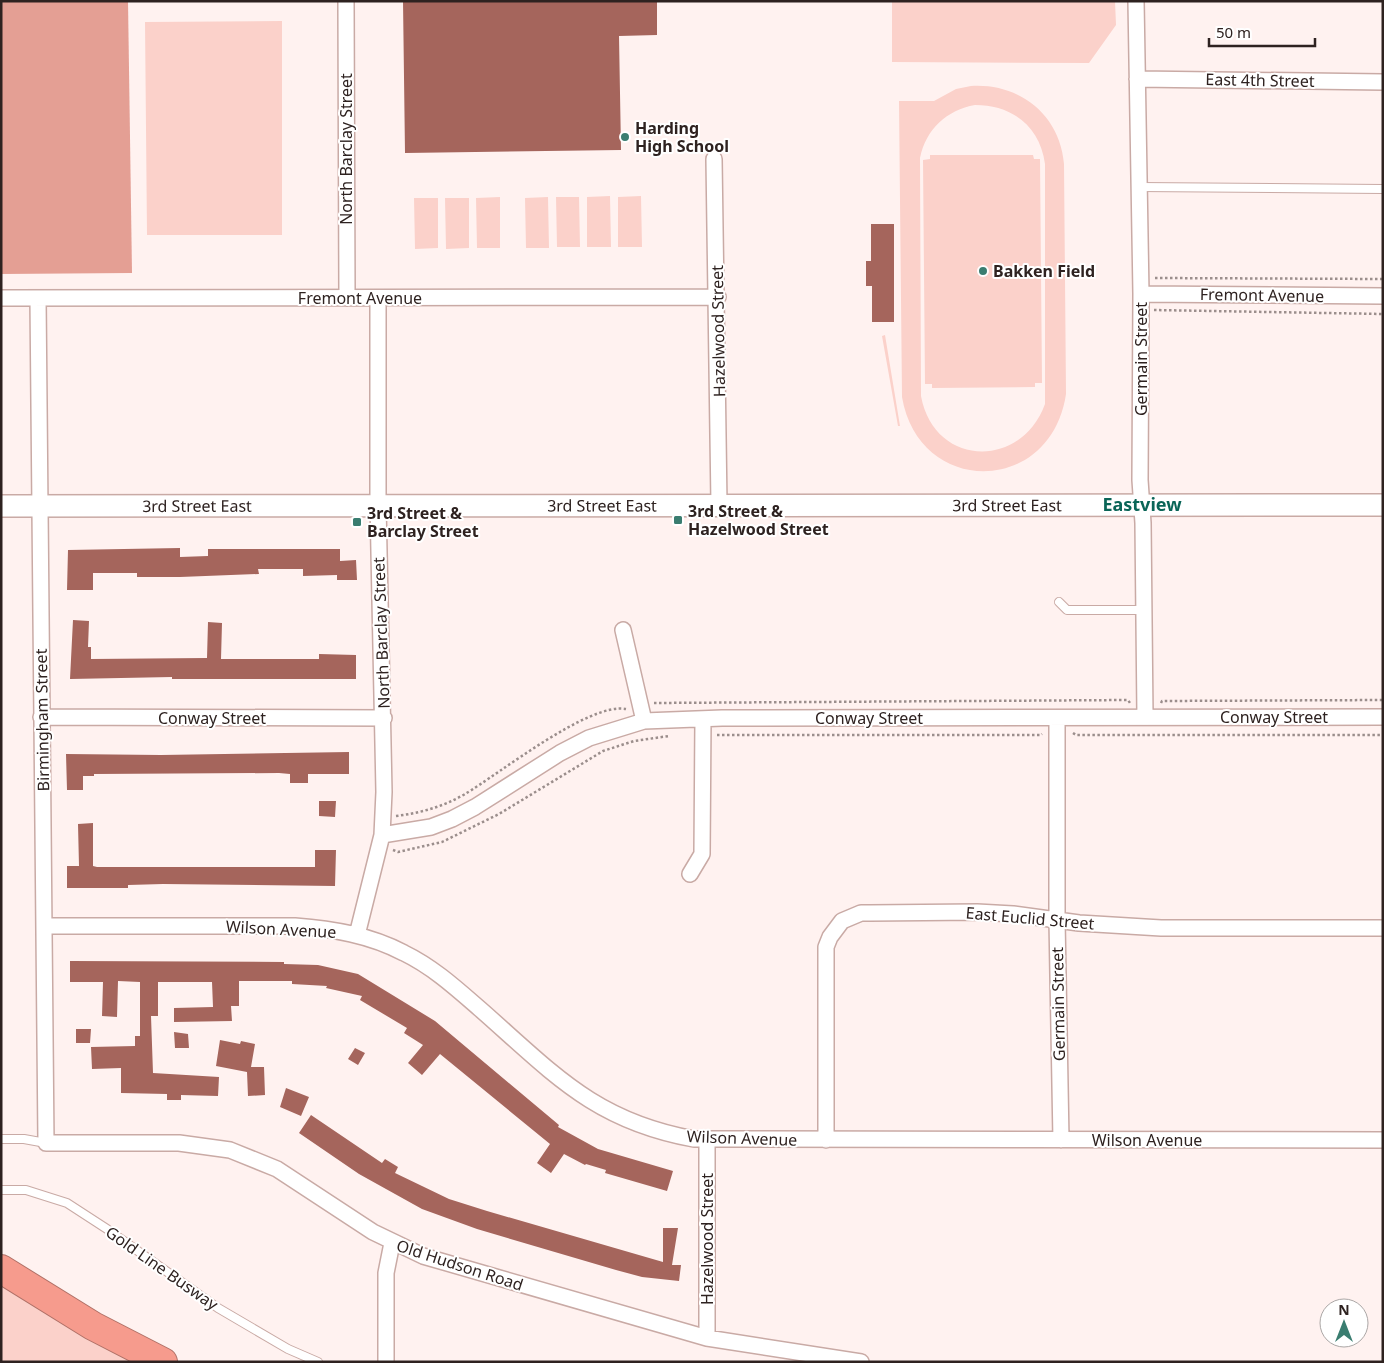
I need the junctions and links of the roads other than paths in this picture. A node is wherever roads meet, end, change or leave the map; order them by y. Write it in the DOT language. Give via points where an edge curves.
graph roads {
  1 [pos="346,1"];
  2 [pos="1136,1"];
  3 [pos="1137,79"];
  4 [pos="1383,82"];
  5 [pos="714,158"];
  6 [pos="1138,188"];
  7 [pos="1383,189"];
  8 [pos="1141,294"];
  9 [pos="1383,296"];
  10 [pos="718,297"];
  11 [pos="1,298"];
  12 [pos="38,298"];
  13 [pos="347,298"];
  14 [pos="378,298"];
  15 [pos="378,504"];
  16 [pos="719,504"];
  17 [pos="1142,505"];
  18 [pos="1383,505"];
  19 [pos="1,506"];
  20 [pos="39,506"];
  21 [pos="1059,602"];
  22 [pos="1143,610"];
  23 [pos="623,630"];
  24 [pos="41,717"];
  25 [pos="1145,717"];
  26 [pos="1383,717"];
  27 [pos="384,718"];
  28 [pos="1057,718"];
  29 [pos="703,719"];
  30 [pos="644,721"];
  31 [pos="382,835"];
  32 [pos="690,874"];
  33 [pos="1057,920"];
  34 [pos="45,926"];
  35 [pos="1383,928"];
  36 [pos="357,935"];
  37 [pos="1,1139"];
  38 [pos="707,1140"];
  39 [pos="826,1140"];
  40 [pos="1061,1140"];
  41 [pos="1383,1140"];
  42 [pos="46,1143"];
  43 [pos="1,1190"];
  44 [pos="392,1243"];
  45 [pos="1,1269"];
  46 [pos="707,1338"];
  47 [pos="163,1362"];
  48 [pos="318,1362"];
  49 [pos="386,1362"];
  50 [pos="861,1362"];
  1 -- 13 [label="street, North Barclay Street"];
  2 -- 3 [label="street, Germain Street"];
  3 -- 4 [label="street, East 4th Street"];
  3 -- 6 [label="street, Germain Street"];
  5 -- 10 [label="street, Hazelwood Street"];
  6 -- 7 [label="lane"];
  6 -- 8 [label="street, Germain Street"];
  8 -- 9 [label="street, Fremont Avenue"];
  8 -- 17 [label="street, Germain Street"];
  10 -- 14 [label="street, Fremont Avenue"];
  10 -- 16 [label="street, Hazelwood Street"];
  11 -- 12 [label="street, Fremont Avenue"];
  12 -- 13 [label="street, Fremont Avenue"];
  12 -- 20 [label="street, Birmingham Street"];
  13 -- 14 [label="street, Fremont Avenue"];
  14 -- 15 [label="street, North Barclay Street"];
  15 -- 16 [label="street, 3rd Street East"];
  15 -- 20 [label="street, 3rd Street East"];
  15 -- 27 [label="street, North Barclay Street"];
  16 -- 17 [label="street, 3rd Street East"];
  17 -- 18 [label="street, 3rd Street East"];
  17 -- 22 [label="street, Germain Street"];
  19 -- 20 [label="street, 3rd Street East"];
  20 -- 24 [label="street, Birmingham Street"];
  21 -- 22 [label="lane" via="1067,610"];
  22 -- 25 [label="street, Germain Street"];
  23 -- 30 [label="street"];
  24 -- 27 [label="street, Conway Street"];
  24 -- 34 [label="street, Birmingham Street"];
  25 -- 26 [label="street, Conway Street"];
  25 -- 28 [label="street, Conway Street"];
  27 -- 31 [label="street, North Barclay Street"];
  28 -- 29 [label="street, Conway Street"];
  28 -- 33 [label="street, Germain Street"];
  29 -- 30 [label="street, Conway Street"];
  29 -- 32 [label="street" via="702,854"];
  30 -- 31 [label="street, Conway Street" via="589,738 452,819 432,827"];
  31 -- 36 [label="street, North Barclay Street"];
  33 -- 35 [label="street, East Euclid Street" via="1161,928"];
  33 -- 39 [label="street, East Euclid Street" via="977,912 880,912 861,913 842,921 830,937 826,958"];
  33 -- 40 [label="street, Germain Street"];
  34 -- 36 [label="street, Wilson Avenue" via="295,926"];
  34 -- 42 [label="street, Birmingham Street"];
  36 -- 38 [label="street, Wilson Avenue" via="427,966 582,1097 638,1125"];
  37 -- 42 [label="lane"];
  38 -- 39 [label="street, Wilson Avenue"];
  38 -- 46 [label="street, Hazelwood Street"];
  39 -- 40 [label="street, Wilson Avenue"];
  40 -- 41 [label="street, Wilson Avenue"];
  42 -- 44 [label="street, Old Hudson Road" via="179,1143 230,1150 277,1170"];
  43 -- 48 [label="lane, Gold Line Busway" via="26,1190 67,1203 218,1308 288,1349"];
  44 -- 46 [label="street, Old Hudson Road" via="467,1270"];
  44 -- 49 [label="street" via="386,1273"];
  45 -- 47 [label="highway" via="92,1326"];
  46 -- 50 [label="street, Old Hudson Road"];
}
